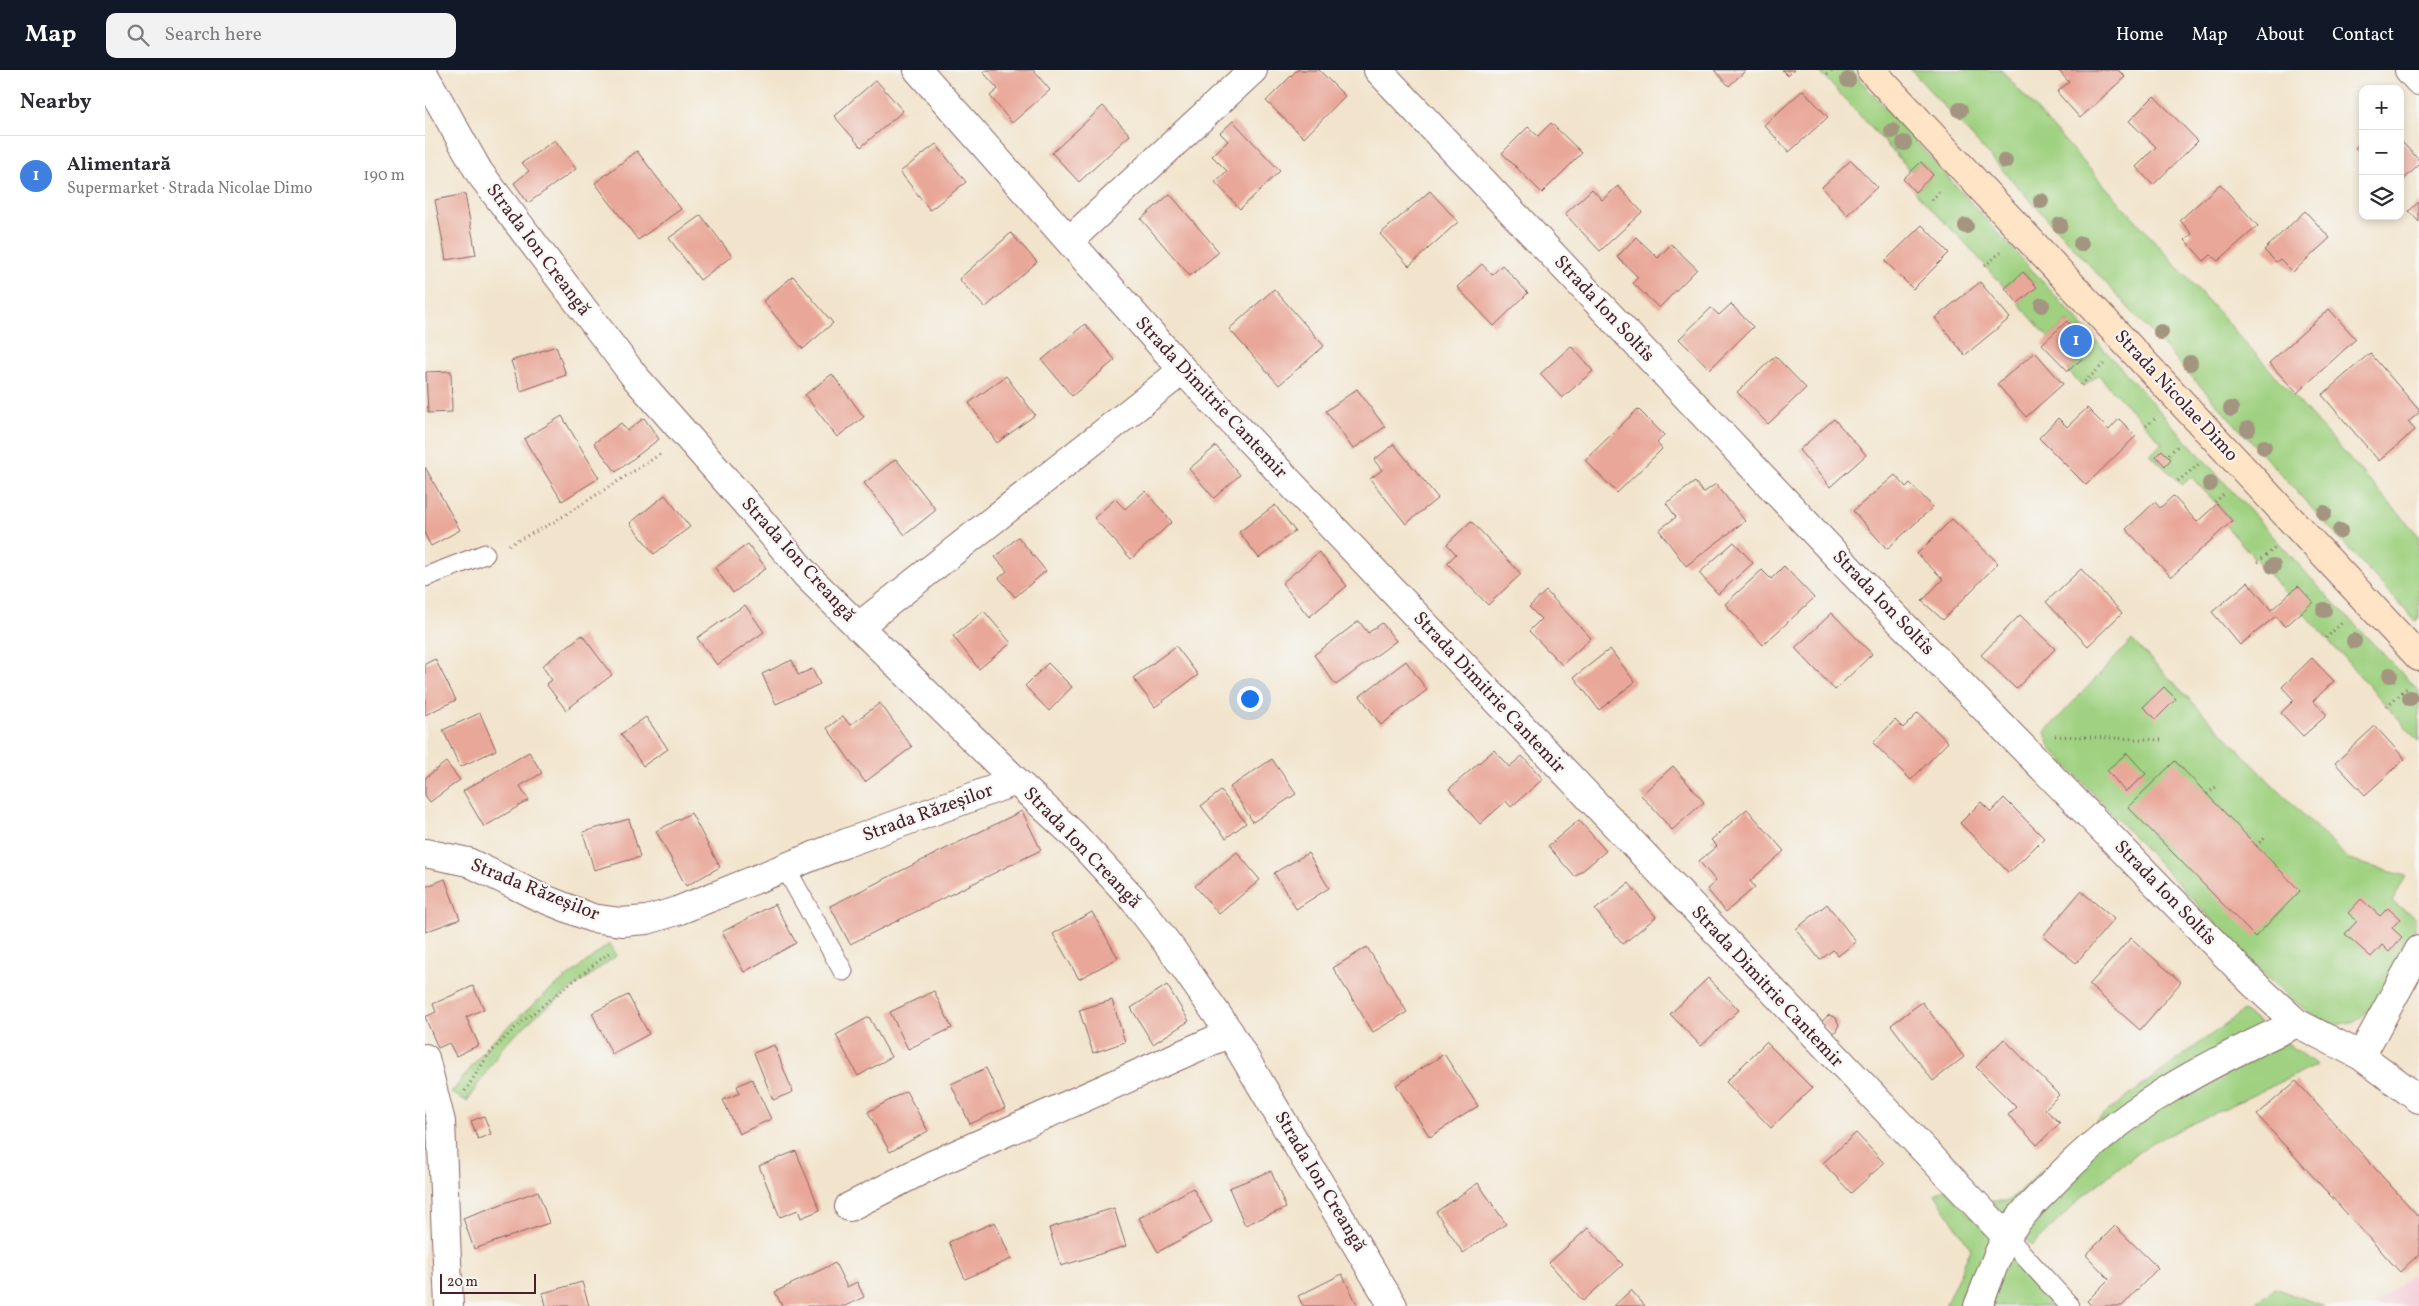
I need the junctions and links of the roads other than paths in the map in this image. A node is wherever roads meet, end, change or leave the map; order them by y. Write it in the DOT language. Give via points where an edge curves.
graph roads {
  1 [pos="918,70"];
  2 [pos="1253,70"];
  3 [pos="1377,70"];
  4 [pos="1871,70"];
  5 [pos="2409,70"];
  6 [pos="425,76"];
  7 [pos="2419,81"];
  8 [pos="1070,240"];
  9 [pos="1183,370"];
  10 [pos="485,554"];
  11 [pos="425,577"];
  12 [pos="858,627"];
  13 [pos="2417,662"];
  14 [pos="1016,781"];
  15 [pos="425,853"];
  16 [pos="785,867"];
  17 [pos="2419,950"];
  18 [pos="843,971"];
  19 [pos="2297,1023"];
  20 [pos="1230,1033"];
  21 [pos="2361,1056"];
  22 [pos="425,1058"];
  23 [pos="2419,1098"];
  24 [pos="849,1207"];
  25 [pos="2007,1236"];
  26 [pos="449,1306"];
  27 [pos="1393,1306"];
  28 [pos="1978,1306"];
  29 [pos="2070,1306"];
  1 -- 8 [label="street, Strada Dimitrie Cantemir"];
  2 -- 8 [label="street"];
  3 -- 19 [label="street, Strada Ion Soltîs" via="1872,593 2254,984"];
  4 -- 13 [label="street, Strada Nicolae Dimo"];
  5 -- 7 [label="street"];
  6 -- 12 [label="street, Strada Ion Creangă" via="479,172 635,378 807,576"];
  8 -- 9 [label="street, Strada Dimitrie Cantemir"];
  9 -- 12 [label="street"];
  9 -- 25 [label="street, Strada Dimitrie Cantemir"];
  10 -- 11 [label="lane"];
  12 -- 14 [label="street, Strada Ion Creangă"];
  14 -- 16 [label="street, Strada Răzeșilor"];
  14 -- 20 [label="street, Strada Ion Creangă" via="1073,834 1134,900"];
  15 -- 16 [label="street, Strada Răzeșilor" via="468,862 537,896 592,918 621,922 647,920 677,911"];
  16 -- 18 [label="lane"];
  17 -- 21 [label="street"];
  19 -- 21 [label="street, Strada Ion Soltîs"];
  19 -- 25 [label="street" via="2218,1060 2131,1113 2096,1140 2055,1180"];
  20 -- 24 [label="street" via="932,1165"];
  20 -- 27 [label="street, Strada Ion Creangă"];
  21 -- 23 [label="street, Strada Ion Soltîs"];
  22 -- 26 [label="street" via="441,1122"];
  25 -- 28 [label="street"];
  25 -- 29 [label="lane, Strada Dimitrie Cantemir"];
}
